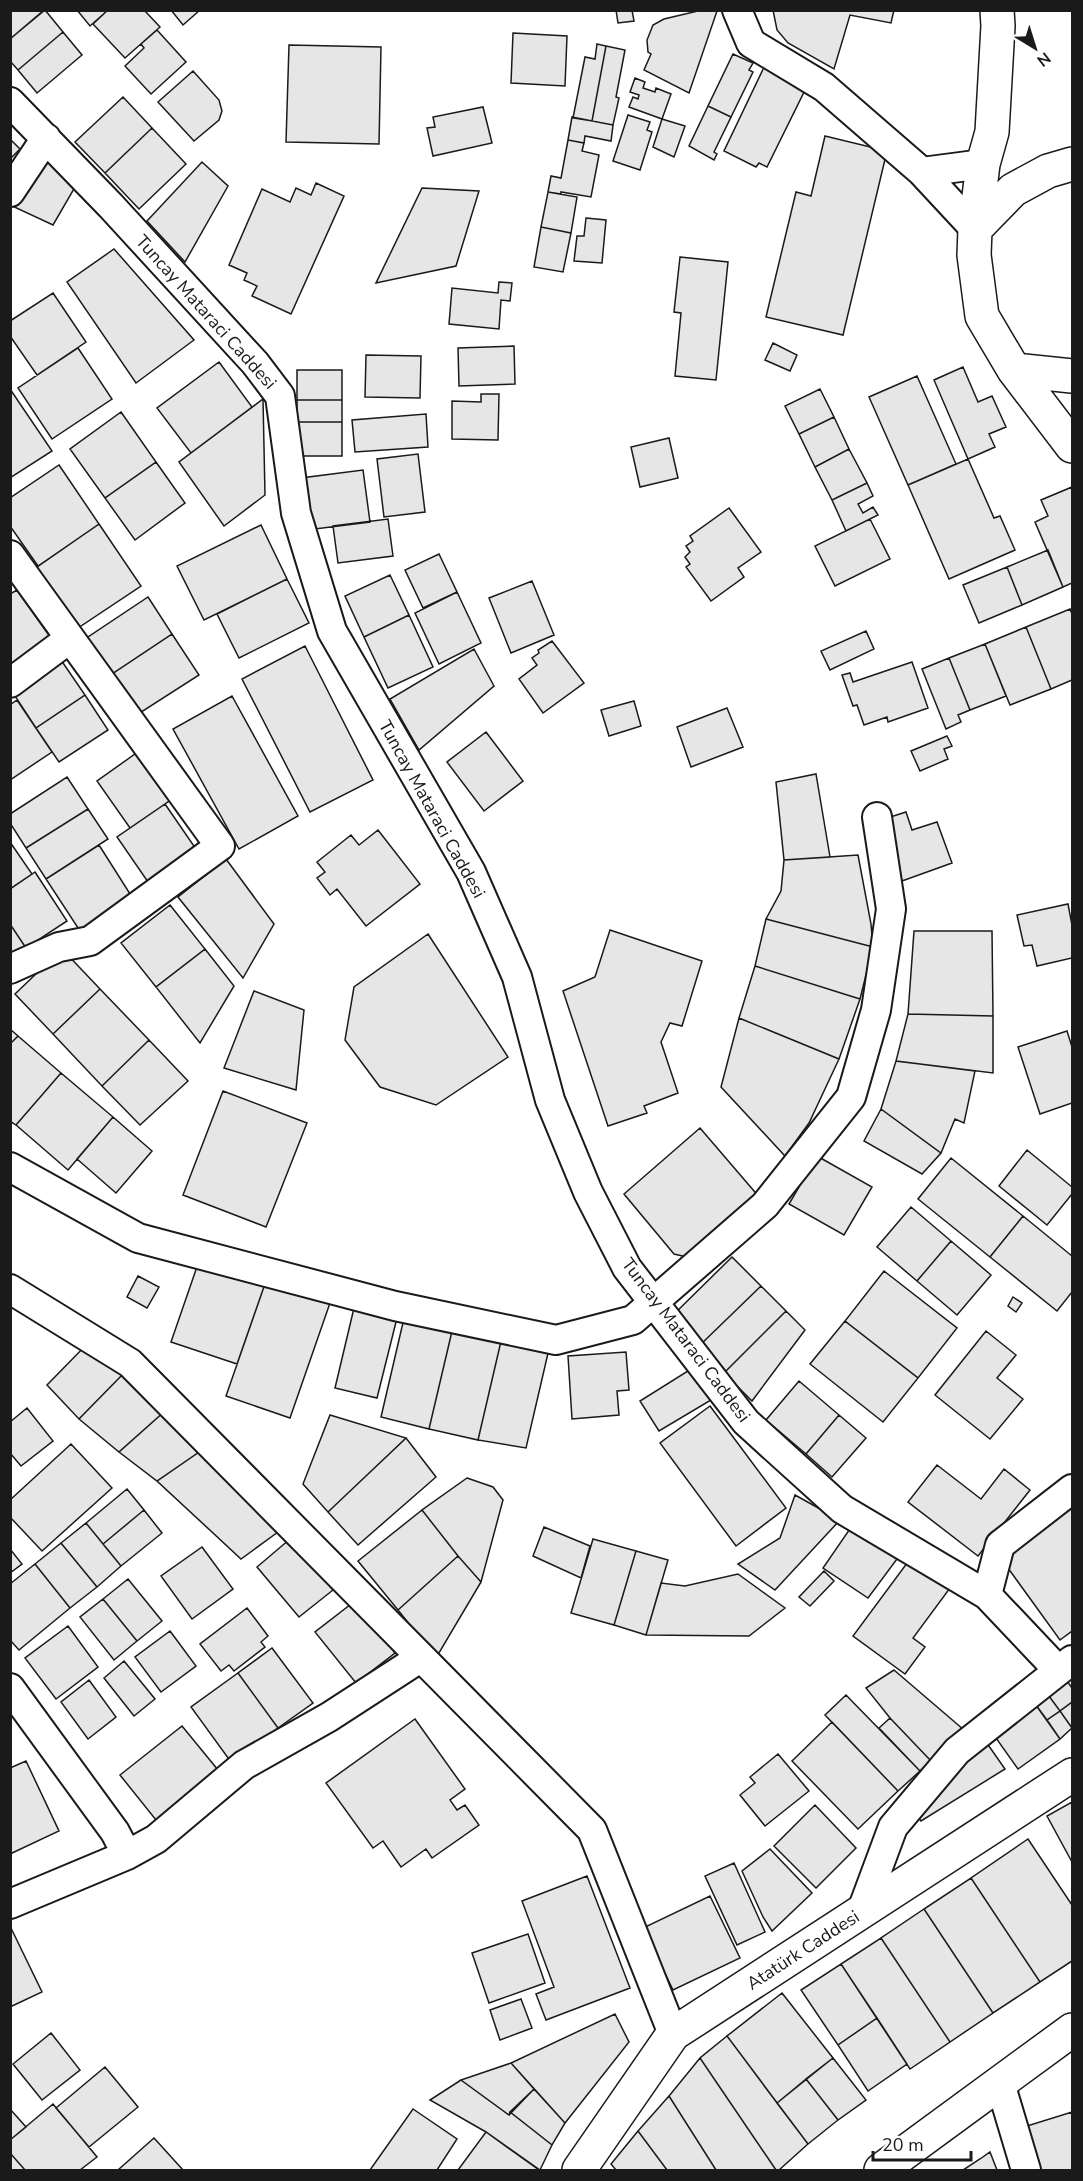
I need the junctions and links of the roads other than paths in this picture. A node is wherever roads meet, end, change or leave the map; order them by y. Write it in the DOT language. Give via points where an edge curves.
graph roads {
  1 [pos="737,10"];
  2 [pos="997,10"];
  3 [pos="10,102"];
  4 [pos="46,138"];
  5 [pos="983,164"];
  6 [pos="1072,164"];
  7 [pos="922,172"];
  8 [pos="10,192"];
  9 [pos="975,229"];
  10 [pos="1014,370"];
  11 [pos="1072,376"];
  12 [pos="1072,446"];
  13 [pos="15,572"];
  14 [pos="69,639"];
  15 [pos="10,683"];
  16 [pos="877,817"];
  17 [pos="10,969"];
  18 [pos="10,1167"];
  19 [pos="17,1303"];
  20 [pos="655,1304"];
  21 [pos="1072,1489"];
  22 [pos="987,1595"];
  23 [pos="420,1658"];
  24 [pos="1065,1665"];
  25 [pos="10,1688"];
  26 [pos="1072,1775"];
  27 [pos="127,1856"];
  28 [pos="10,1904"];
  29 [pos="861,1913"];
  30 [pos="1072,2030"];
  31 [pos="673,2034"];
  32 [pos="1000,2083"];
  33 [pos="579,2170"];
  34 [pos="881,2170"];
  35 [pos="1026,2170"];
  1 -- 7 [label="street" via="751,43 824,87"];
  2 -- 5 [label="street" via="992,132"];
  3 -- 4 [label="street, Tuncay Mataraci Caddesi"];
  4 -- 8 [label="street"];
  4 -- 20 [label="street, Tuncay Mataraci Caddesi" via="255,363 280,396 296,513 332,631 471,872 518,977 550,1100 588,1192 627,1268"];
  5 -- 7 [label="street"];
  5 -- 9 [label="street"];
  6 -- 9 [label="street" via="1048,171 1013,190"];
  7 -- 9 [label="street"];
  9 -- 10 [label="street" via="974,255 982,315"];
  10 -- 11 [label="street"];
  10 -- 12 [label="street"];
  13 -- 14 [label="street"];
  14 -- 15 [label="street"];
  14 -- 17 [label="street" via="220,846 90,941 59,947"];
  16 -- 20 [label="street" via="891,909 876,1010 851,1097 765,1205"];
  18 -- 20 [label="street" via="138,1238 395,1306 556,1340 633,1320"];
  19 -- 23 [label="street" via="130,1363"];
  20 -- 22 [label="street, Tuncay Mataraci Caddesi" via="746,1422 842,1509"];
  21 -- 22 [label="street" via="1000,1545"];
  22 -- 24 [label="street, Tuncay Mataraci Caddesi"];
  23 -- 27 [label="street" via="329,1717 244,1765 156,1839"];
  23 -- 31 [label="street" via="592,1830"];
  24 -- 29 [label="street" via="957,1751 893,1827"];
  25 -- 27 [label="street" via="115,1832"];
  26 -- 29 [label="street, Atatürk Caddesi"];
  27 -- 28 [label="street"];
  29 -- 31 [label="street, Atatürk Caddesi"];
  30 -- 32 [label="street"];
  31 -- 33 [label="street, Atatürk Caddesi"];
  32 -- 34 [label="street"];
  32 -- 35 [label="street"];
}
